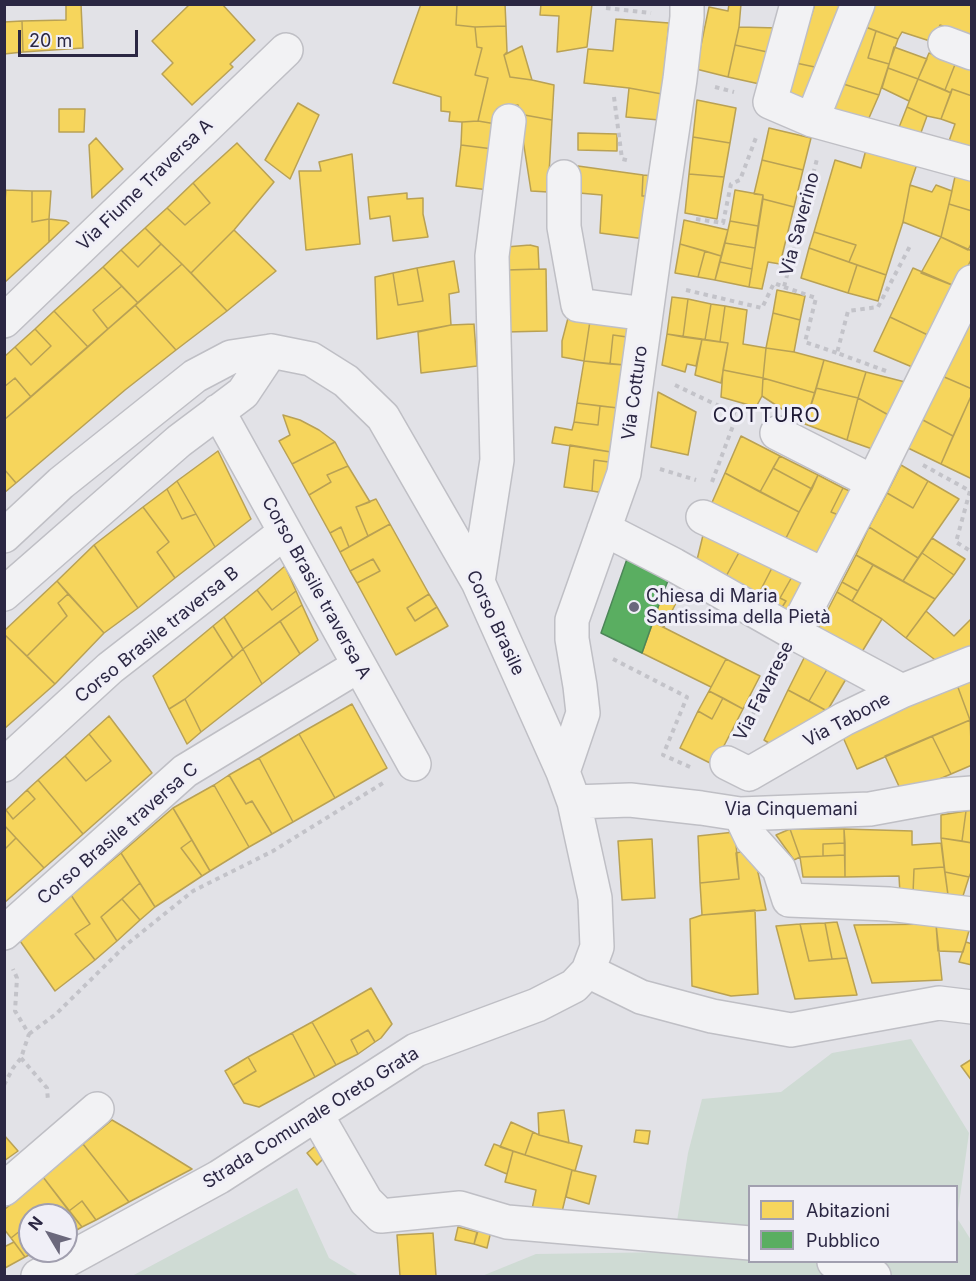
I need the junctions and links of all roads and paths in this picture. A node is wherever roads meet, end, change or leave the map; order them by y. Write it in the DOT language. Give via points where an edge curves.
graph roads {
  1 [pos="687,4"];
  2 [pos="797,4"];
  3 [pos="858,4"];
  4 [pos="286,50"];
  5 [pos="680,79"];
  6 [pos="614,97"];
  7 [pos="770,102"];
  8 [pos="509,121"];
  9 [pos="819,122"];
  10 [pos="972,164"];
  11 [pos="666,169"];
  12 [pos="564,177"];
  13 [pos="660,213"];
  14 [pos="910,246"];
  15 [pos="651,281"];
  16 [pos="972,282"];
  17 [pos="784,287"];
  18 [pos="646,315"];
  19 [pos="4,321"];
  20 [pos="271,351"];
  21 [pos="837,353"];
  22 [pos="638,368"];
  23 [pos="920,384"];
  24 [pos="218,411"];
  25 [pos="737,415"];
  26 [pos="777,433"];
  27 [pos="890,447"];
  28 [pos="626,459"];
  29 [pos="701,481"];
  30 [pos="873,482"];
  31 [pos="711,484"];
  32 [pos="703,517"];
  33 [pos="604,529"];
  34 [pos="285,532"];
  35 [pos="4,536"];
  36 [pos="972,552"];
  37 [pos="824,575"];
  38 [pos="478,582"];
  39 [pos="4,594"];
  40 [pos="794,633"];
  41 [pos="572,639"];
  42 [pos="972,663"];
  43 [pos="358,666"];
  44 [pos="902,691"];
  45 [pos="727,762"];
  46 [pos="414,764"];
  47 [pos="4,765"];
  48 [pos="568,787"];
  49 [pos="972,793"];
  50 [pos="740,814"];
  51 [pos="972,915"];
  52 [pos="4,933"];
  53 [pos="13,967"];
  54 [pos="588,971"];
  55 [pos="972,1007"];
  56 [pos="28,1034"];
  57 [pos="21,1059"];
  58 [pos="4,1085"];
  59 [pos="98,1109"];
  60 [pos="316,1114"];
  61 [pos="41,1157"];
  62 [pos="4,1189"];
  63 [pos="748,1243"];
  64 [pos="837,1263"];
  65 [pos="38,1276"];
  66 [pos="874,1276"];
  1 -- 5 [label="street, Via Cotturo"];
  2 -- 7 [label="street"];
  3 -- 9 [label="street"];
  4 -- 19 [label="street, Via Fiume Traversa A"];
  5 -- 7 [label="path"];
  5 -- 11 [label="street, Via Cotturo"];
  6 -- 11 [label="path" via="622,159"];
  7 -- 9 [label="street"];
  7 -- 13 [label="path" via="740,180 731,184 723,223"];
  8 -- 38 [label="street" via="492,256 497,460"];
  9 -- 10 [label="street"];
  9 -- 17 [label="path, Via Saverino"];
  11 -- 13 [label="street, Via Cotturo"];
  12 -- 18 [label="street" via="564,227 578,304"];
  13 -- 15 [label="street, Via Cotturo"];
  14 -- 21 [label="path" via="878,307 848,311"];
  15 -- 17 [label="path, Via Saverino" via="762,308 774,284"];
  15 -- 18 [label="street, Via Cotturo"];
  16 -- 23 [label="street, Via Favarese"];
  17 -- 21 [label="path" via="816,298 805,342"];
  18 -- 22 [label="street, Via Cotturo"];
  20 -- 24 [label="street" via="243,393"];
  20 -- 35 [label="street, Corso Brasile" via="231,357 195,376 61,483"];
  20 -- 38 [label="street, Corso Brasile" via="311,359 346,381 383,417"];
  21 -- 23 [label="path"];
  22 -- 25 [label="path"];
  22 -- 28 [label="street, Via Cotturo"];
  23 -- 27 [label="street, Via Favarese"];
  24 -- 34 [label="street, Corso Brasile traversa A"];
  24 -- 39 [label="street"];
  25 -- 26 [label="path"];
  25 -- 31 [label="path"];
  26 -- 30 [label="street"];
  27 -- 30 [label="street, Via Favarese"];
  27 -- 36 [label="path" via="970,491 956,542"];
  28 -- 29 [label="path"];
  28 -- 33 [label="street, Via Cotturo"];
  30 -- 37 [label="street, Via Favarese"];
  32 -- 37 [label="street"];
  33 -- 40 [label="street"];
  33 -- 41 [label="street, Via Cotturo" via="572,620"];
  34 -- 43 [label="street, Corso Brasile traversa A"];
  34 -- 47 [label="street, Corso Brasile traversa B" via="110,668"];
  37 -- 40 [label="street, Via Favarese"];
  38 -- 48 [label="street, Corso Brasile"];
  40 -- 44 [label="street"];
  40 -- 45 [label="path, Via Favarese"];
  41 -- 45 [label="path, Via Favarese" via="687,697 663,754 717,779"];
  41 -- 48 [label="street, Via Cotturo" via="583,713"];
  42 -- 44 [label="street, Via Tabone"];
  43 -- 46 [label="street, Corso Brasile traversa A"];
  43 -- 52 [label="street, Corso Brasile traversa C" via="185,771"];
  44 -- 45 [label="street, Via Tabone" via="844,719 749,774"];
  46 -- 56 [label="path" via="273,852 193,891 126,945 56,1014"];
  48 -- 50 [label="street, Via Cinquemani" via="630,800"];
  48 -- 54 [label="street, Corso Brasile" via="595,898 597,947"];
  49 -- 50 [label="street, Via Cinquemani" via="870,809"];
  50 -- 51 [label="street" via="752,839 779,869 789,900 889,904"];
  53 -- 56 [label="path" via="17,978 15,1011"];
  54 -- 55 [label="street" via="641,997 712,1016 791,1030 939,1002"];
  54 -- 60 [label="street, Strada Comunale Oreto Grata" via="574,986 537,1005 416,1050"];
  56 -- 57 [label="path"];
  57 -- 58 [label="path"];
  57 -- 61 [label="path" via="47,1088 49,1100 32,1136"];
  59 -- 61 [label="street"];
  60 -- 63 [label="street" via="366,1201 381,1216 460,1208 507,1222"];
  60 -- 65 [label="street, Strada Comunale Oreto Grata" via="219,1177"];
  61 -- 62 [label="street"];
  64 -- 66 [label="street"];
}
